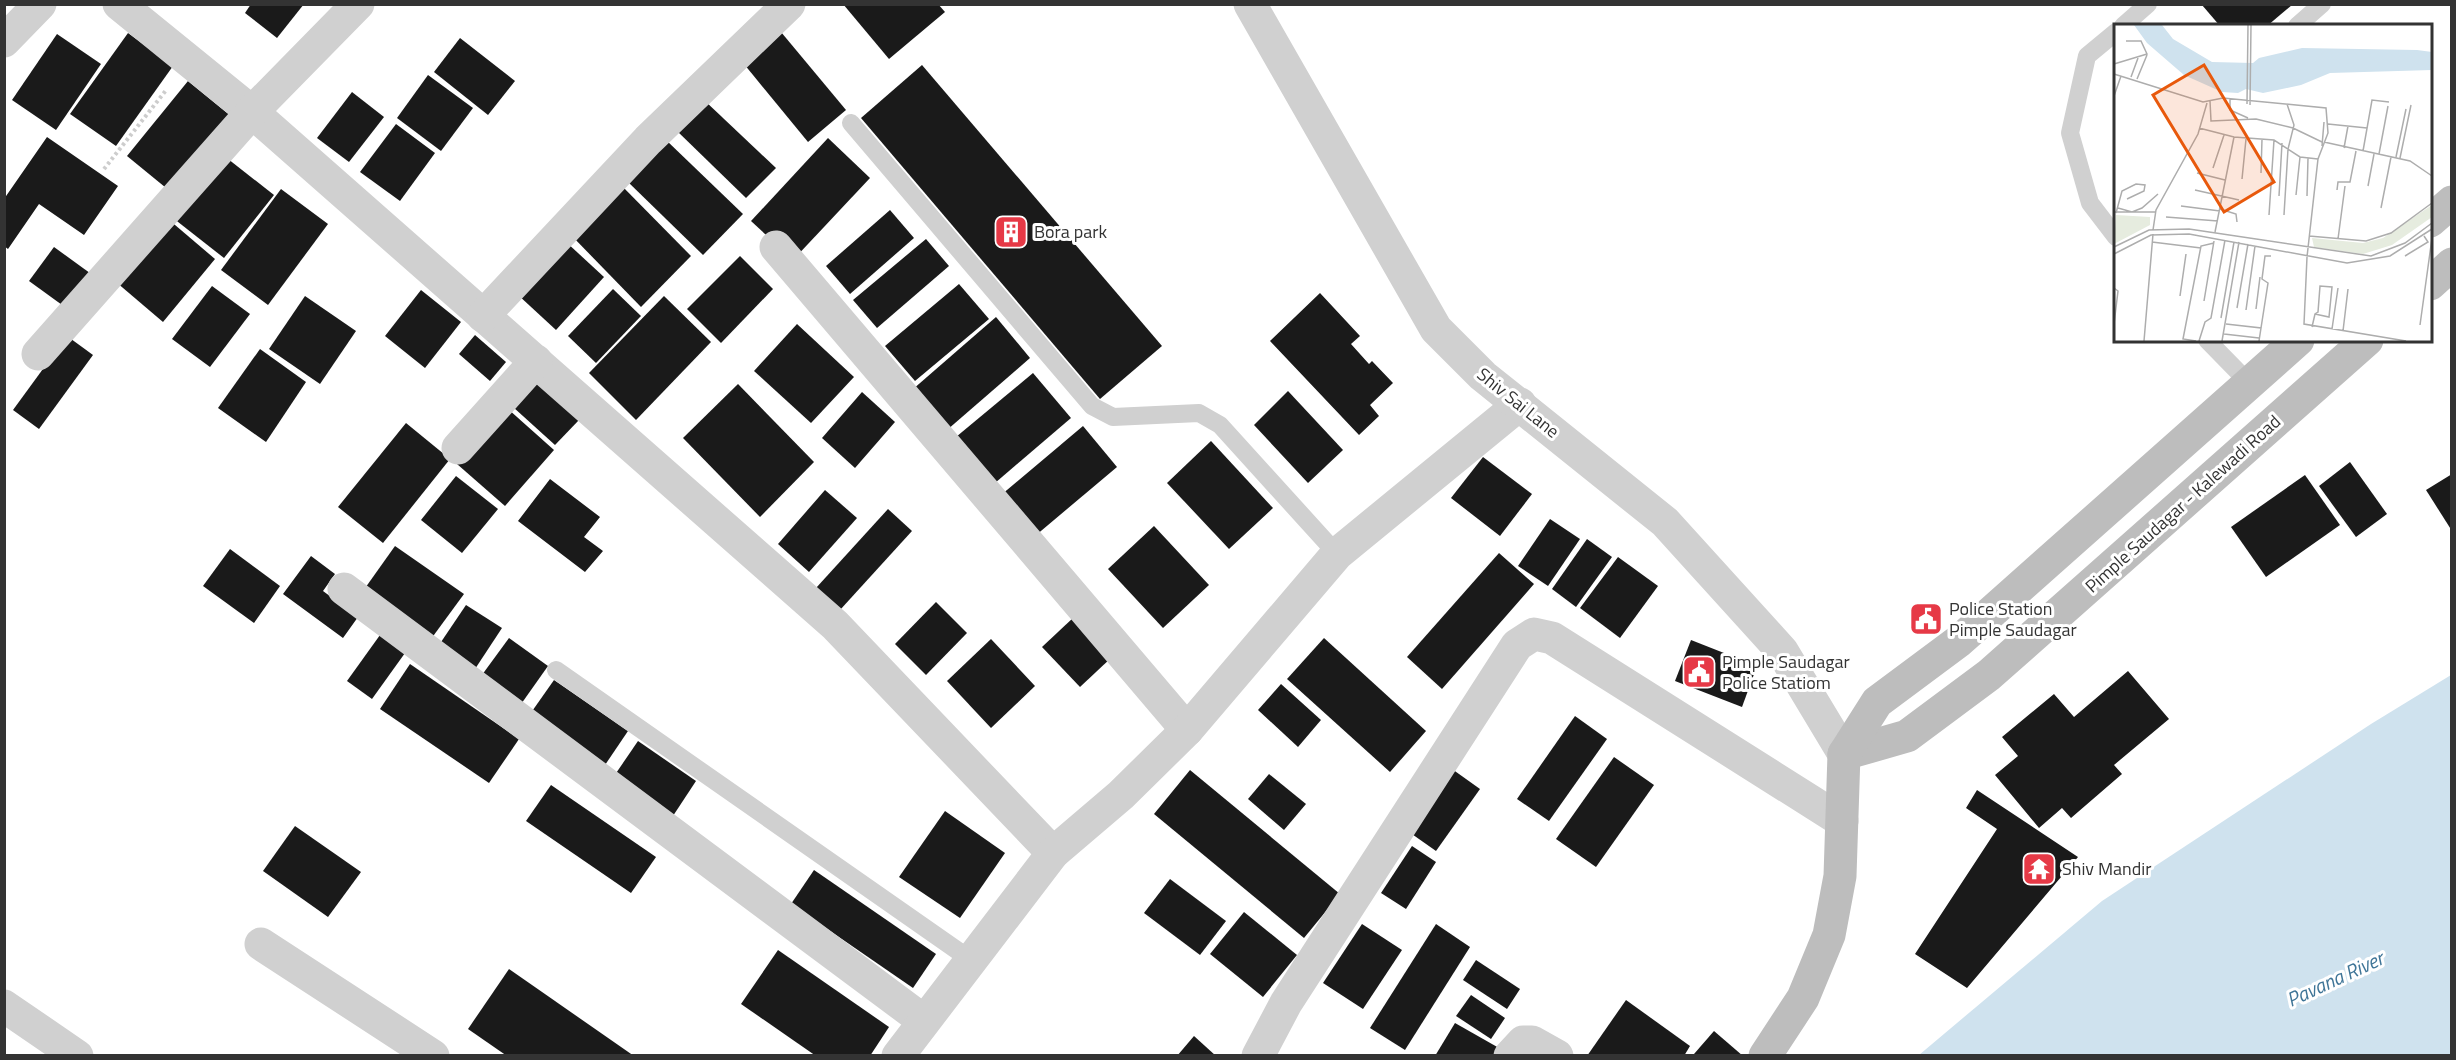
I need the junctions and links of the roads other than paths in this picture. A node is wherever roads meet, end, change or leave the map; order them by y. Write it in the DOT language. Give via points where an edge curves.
graph roads {
  1 [pos="40,4"];
  2 [pos="358,4"];
  3 [pos="789,4"];
  4 [pos="1250,4"];
  5 [pos="2148,4"];
  6 [pos="2322,4"];
  7 [pos="132,8"];
  8 [pos="2125,24"];
  9 [pos="2299,24"];
  10 [pos="2114,33"];
  11 [pos="4,41"];
  12 [pos="252,112"];
  13 [pos="851,123"];
  14 [pos="2451,202"];
  15 [pos="2432,219"];
  16 [pos="2114,236"];
  17 [pos="777,247"];
  18 [pos="2451,264"];
  19 [pos="2432,282"];
  20 [pos="483,316"];
  21 [pos="2209,342"];
  22 [pos="2296,342"];
  23 [pos="2365,342"];
  24 [pos="38,354"];
  25 [pos="536,361"];
  26 [pos="2250,384"];
  27 [pos="1520,404"];
  28 [pos="458,448"];
  29 [pos="1337,554"];
  30 [pos="344,589"];
  31 [pos="556,670"];
  32 [pos="1187,730"];
  33 [pos="1844,754"];
  34 [pos="1842,821"];
  35 [pos="1053,854"];
  36 [pos="261,944"];
  37 [pos="971,960"];
  38 [pos="4,1006"];
  39 [pos="924,1021"];
  40 [pos="77,1056"];
  41 [pos="433,1056"];
  42 [pos="898,1056"];
  43 [pos="1258,1056"];
  44 [pos="1510,1056"];
  45 [pos="1557,1056"];
  46 [pos="1765,1056"];
  1 -- 11 [label="street"];
  2 -- 12 [label="street"];
  3 -- 20 [label="street" via="648,140"];
  4 -- 27 [label="street, Shiv Sai Lane" via="1436,329 1483,376"];
  5 -- 8 [label="lane"];
  6 -- 9 [label="lane"];
  7 -- 12 [label="street"];
  10 -- 16 [label="lane" via="2087,56 2070,133 2090,203"];
  12 -- 20 [label="street"];
  12 -- 24 [label="street"];
  13 -- 29 [label="lane" via="1092,406 1113,417 1199,413 1220,425"];
  14 -- 15 [label="main road"];
  17 -- 32 [label="street"];
  18 -- 19 [label="main road"];
  20 -- 25 [label="street"];
  21 -- 26 [label="lane"];
  22 -- 26 [label="main road"];
  23 -- 33 [label="main road, Pimple Saudagar - Kalewadi Road" via="1989,675 1907,736"];
  25 -- 28 [label="street"];
  25 -- 35 [label="street" via="835,625"];
  26 -- 33 [label="main road" via="1959,641 1878,702"];
  27 -- 29 [label="street"];
  27 -- 33 [label="street, Shiv Sai Lane" via="1665,522 1782,651"];
  29 -- 32 [label="street"];
  30 -- 39 [label="street"];
  31 -- 37 [label="lane"];
  32 -- 35 [label="street"];
  33 -- 34 [label="main road"];
  34 -- 43 [label="street" via="1552,638 1533,634 1517,645 1286,1003"];
  34 -- 46 [label="main road" via="1840,876 1829,935 1803,998"];
  35 -- 37 [label="street"];
  36 -- 41 [label="street"];
  37 -- 39 [label="street"];
  38 -- 40 [label="street"];
  39 -- 42 [label="street"];
  44 -- 45 [label="street" via="1523,1042 1532,1041"];
}
